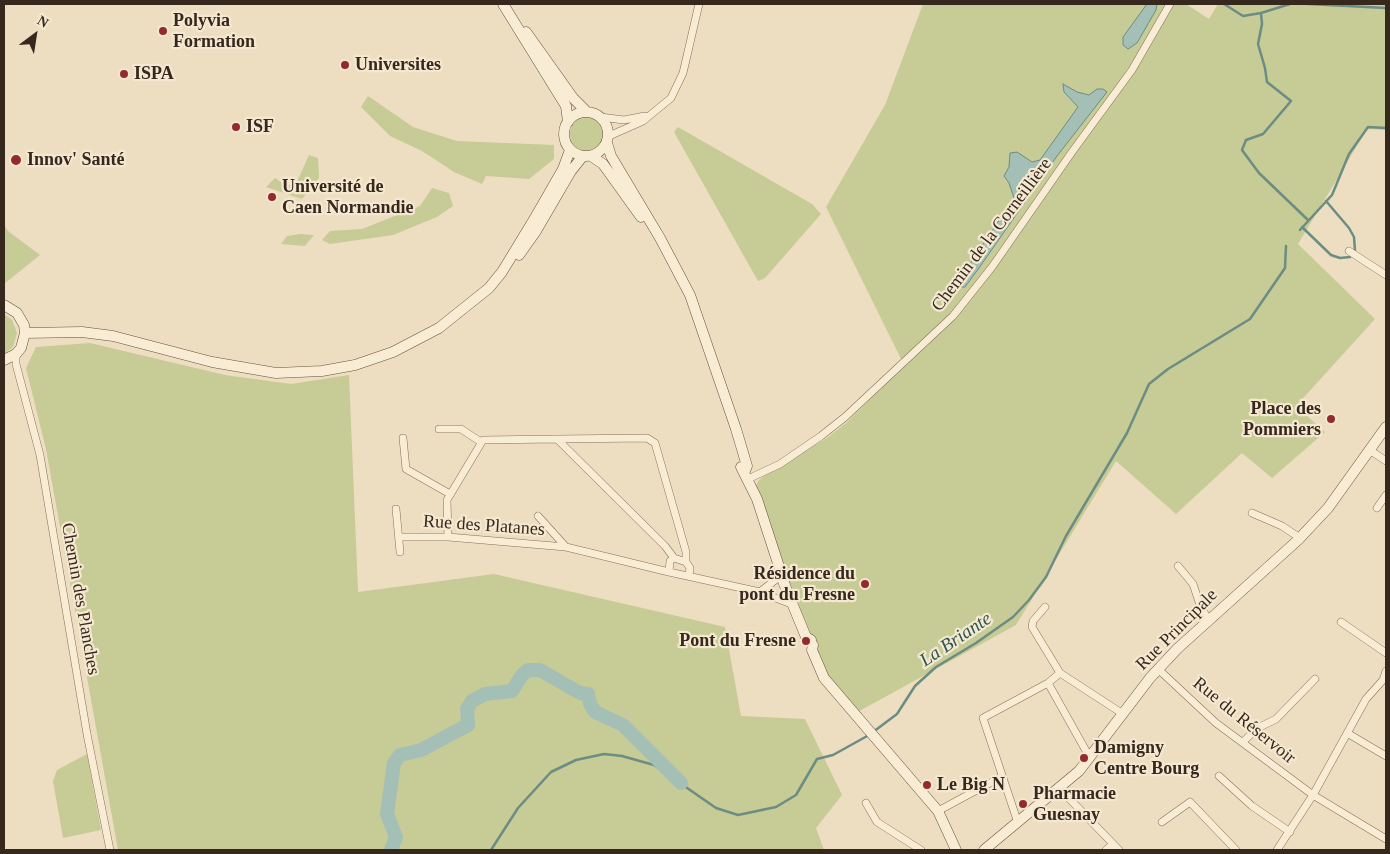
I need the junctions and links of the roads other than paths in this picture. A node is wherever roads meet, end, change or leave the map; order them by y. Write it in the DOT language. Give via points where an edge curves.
graph roads {
  1 [pos="505,4"];
  2 [pos="699,4"];
  3 [pos="1170,4"];
  4 [pos="586,111"];
  5 [pos="650,115"];
  6 [pos="600,117"];
  7 [pos="568,122"];
  8 [pos="608,140"];
  9 [pos="570,150"];
  10 [pos="587,156"];
  11 [pos="1349,251"];
  12 [pos="670,257"];
  13 [pos="502,272"];
  14 [pos="1386,275"];
  15 [pos="4,305"];
  16 [pos="25,333"];
  17 [pos="16,354"];
  18 [pos="4,360"];
  19 [pos="1386,427"];
  20 [pos="439,430"];
  21 [pos="403,438"];
  22 [pos="556,439"];
  23 [pos="481,442"];
  24 [pos="1370,451"];
  25 [pos="1386,461"];
  26 [pos="747,478"];
  27 [pos="450,494"];
  28 [pos="1386,495"];
  29 [pos="1377,508"];
  30 [pos="396,509"];
  31 [pos="1252,513"];
  32 [pos="538,516"];
  33 [pos="399,537"];
  34 [pos="448,537"];
  35 [pos="1300,538"];
  36 [pos="566,547"];
  37 [pos="400,552"];
  38 [pos="674,558"];
  39 [pos="686,562"];
  40 [pos="1178,566"];
  41 [pos="669,572"];
  42 [pos="689,575"];
  43 [pos="782,581"];
  44 [pos="760,592"];
  45 [pos="794,604"];
  46 [pos="1045,607"];
  47 [pos="1209,620"];
  48 [pos="1341,622"];
  49 [pos="1386,653"];
  50 [pos="1158,669"];
  51 [pos="1386,671"];
  52 [pos="1060,673"];
  53 [pos="1315,679"];
  54 [pos="1048,683"];
  55 [pos="1123,714"];
  56 [pos="1347,733"];
  57 [pos="1243,742"];
  58 [pos="1386,756"];
  59 [pos="1090,758"];
  60 [pos="1219,776"];
  61 [pos="1001,777"];
  62 [pos="1060,789"];
  63 [pos="1312,795"];
  64 [pos="866,803"];
  65 [pos="938,811"];
  66 [pos="1162,822"];
  67 [pos="1018,823"];
  68 [pos="1290,832"];
  69 [pos="1386,839"];
  70 [pos="1113,844"];
  71 [pos="110,850"];
  72 [pos="921,850"];
  73 [pos="956,850"];
  74 [pos="984,850"];
  75 [pos="1106,850"];
  76 [pos="1119,850"];
  77 [pos="1236,850"];
  78 [pos="1278,850"];
  1 -- 4 [label="main road" via="573,98"];
  1 -- 7 [label="main road" via="566,106"];
  2 -- 5 [label="street" via="678,88"];
  3 -- 26 [label="street, Chemin de la Corneillière" via="1132,70 953,316 821,436 780,464"];
  4 -- 6 [label="main road"];
  4 -- 7 [label="main road"];
  5 -- 6 [label="street" via="624,120"];
  5 -- 8 [label="street"];
  6 -- 8 [label="main road" via="606,123"];
  7 -- 9 [label="main road" via="564,135"];
  8 -- 10 [label="main road" via="598,153"];
  8 -- 12 [label="main road" via="611,156"];
  9 -- 10 [label="main road"];
  9 -- 13 [label="main road" via="563,168"];
  10 -- 12 [label="main road" via="603,164"];
  10 -- 13 [label="main road" via="571,170 522,251"];
  11 -- 14 [label="street"];
  12 -- 26 [label="main road" via="690,295 747,466"];
  13 -- 16 [label="main road" via="460,313 413,342 355,365 322,371 276,373 238,368 113,336 82,332"];
  15 -- 16 [label="main road" via="17,312"];
  16 -- 17 [label="main road"];
  17 -- 18 [label="main road"];
  17 -- 71 [label="street, Chemin des Planches" via="40,455"];
  19 -- 24 [label="main road, Rue Principale"];
  20 -- 23 [label="street" via="461,429"];
  21 -- 27 [label="street" via="406,469"];
  22 -- 23 [label="street" via="485,439"];
  22 -- 38 [label="street"];
  22 -- 39 [label="street" via="647,438 655,443 686,552"];
  23 -- 27 [label="street"];
  24 -- 25 [label="street"];
  24 -- 35 [label="main road, Rue Principale" via="1328,508"];
  26 -- 43 [label="main road" via="751,499"];
  27 -- 34 [label="street" via="447,500"];
  28 -- 29 [label="street"];
  30 -- 33 [label="street"];
  31 -- 35 [label="street"];
  32 -- 36 [label="street, Rue des Platanes"];
  33 -- 34 [label="street, Rue des Platanes"];
  33 -- 37 [label="street"];
  34 -- 36 [label="street, Rue des Platanes"];
  35 -- 47 [label="main road, Rue Principale"];
  36 -- 41 [label="street, Rue des Platanes"];
  38 -- 39 [label="street"];
  38 -- 41 [label="street" via="668,565"];
  39 -- 42 [label="street" via="690,568"];
  40 -- 47 [label="street" via="1193,584"];
  41 -- 42 [label="street, Rue des Platanes"];
  42 -- 44 [label="street"];
  43 -- 44 [label="street"];
  43 -- 45 [label="main road"];
  44 -- 45 [label="street"];
  45 -- 65 [label="main road" via="824,678"];
  46 -- 52 [label="street" via="1032,627"];
  47 -- 50 [label="main road, Rue Principale"];
  48 -- 49 [label="street"];
  50 -- 55 [label="main road, Rue Principale"];
  50 -- 57 [label="street, Rue du Réservoir" via="1216,723"];
  51 -- 56 [label="street"];
  52 -- 54 [label="street"];
  52 -- 55 [label="street"];
  53 -- 57 [label="street" via="1276,718 1256,729"];
  54 -- 59 [label="street"];
  54 -- 61 [label="street" via="983,718"];
  55 -- 59 [label="main road, Rue Principale"];
  56 -- 58 [label="street"];
  56 -- 63 [label="street"];
  57 -- 63 [label="street, Rue du Réservoir"];
  59 -- 62 [label="main road, Rue Principale"];
  60 -- 68 [label="street" via="1252,806"];
  61 -- 65 [label="street"];
  61 -- 67 [label="street"];
  62 -- 67 [label="main road, Rue Principale"];
  62 -- 70 [label="street"];
  63 -- 68 [label="street"];
  63 -- 69 [label="street, Rue du Réservoir"];
  64 -- 72 [label="street" via="877,822"];
  65 -- 73 [label="main road"];
  66 -- 77 [label="street" via="1190,802"];
  67 -- 74 [label="main road, Rue Principale"];
  68 -- 78 [label="street"];
  70 -- 75 [label="street"];
  70 -- 76 [label="street"];
}
